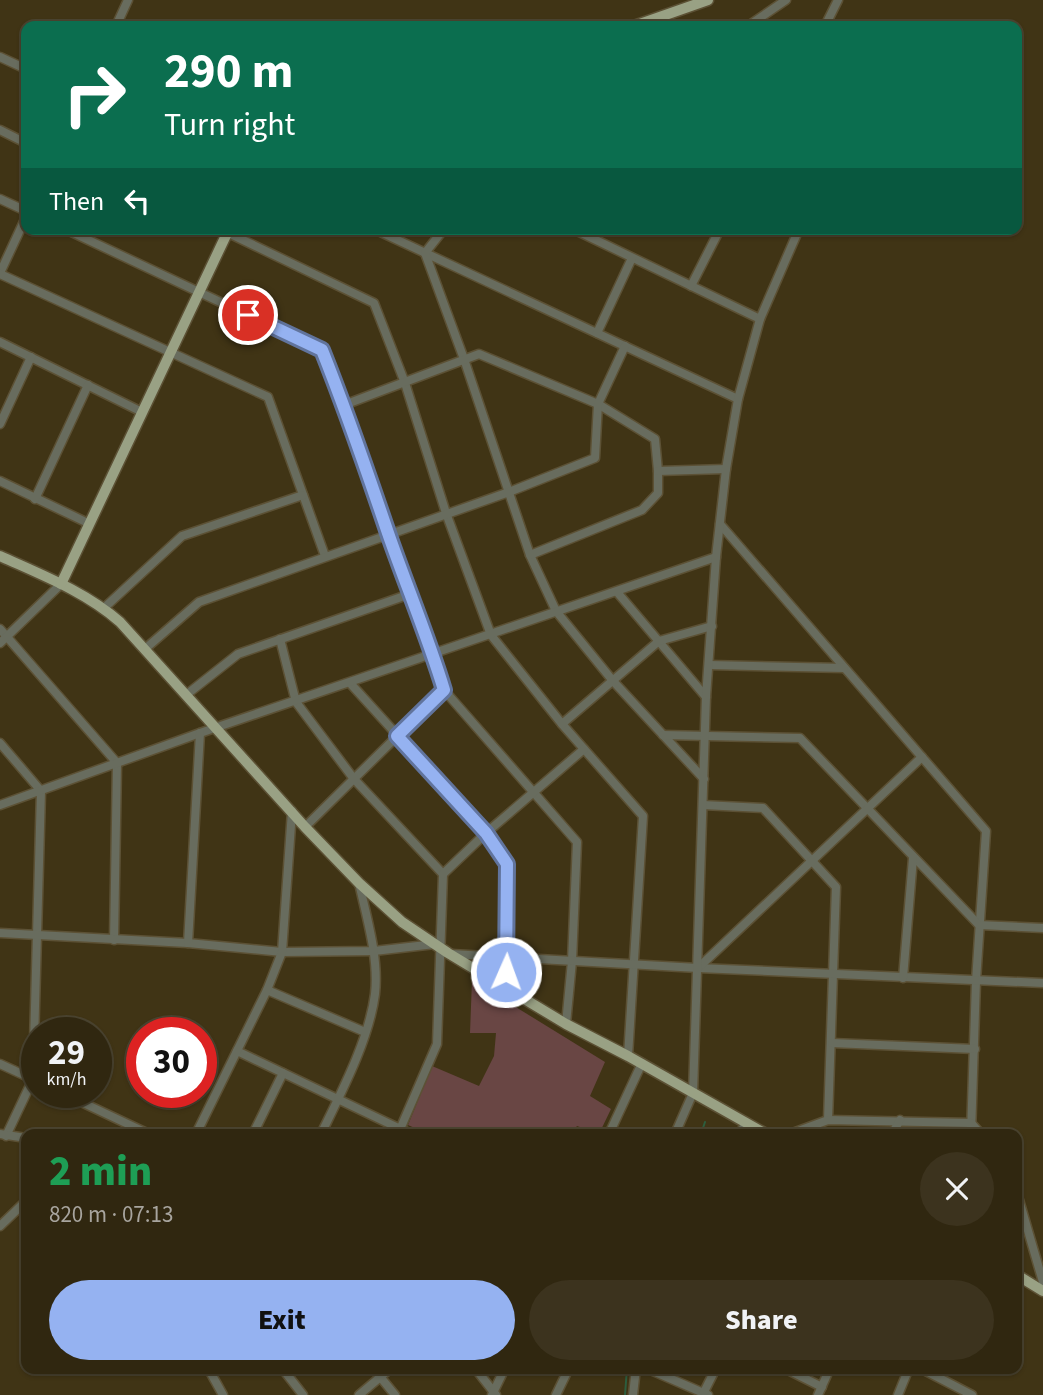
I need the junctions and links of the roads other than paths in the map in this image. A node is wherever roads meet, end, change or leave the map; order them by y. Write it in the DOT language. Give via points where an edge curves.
graph roads {
  1 [pos="128,0"];
  2 [pos="708,0"];
  3 [pos="786,0"];
  4 [pos="838,0"];
  5 [pos="118,21"];
  6 [pos="648,21"];
  7 [pos="754,21"];
  8 [pos="828,21"];
  9 [pos="0,57"];
  10 [pos="21,67"];
  11 [pos="0,130"];
  12 [pos="21,140"];
  13 [pos="0,199"];
  14 [pos="21,209"];
  15 [pos="21,228"];
  16 [pos="78,235"];
  17 [pos="224,235"];
  18 [pos="236,235"];
  19 [pos="386,235"];
  20 [pos="439,235"];
  21 [pos="585,235"];
  22 [pos="714,235"];
  23 [pos="796,235"];
  24 [pos="425,253"];
  25 [pos="632,258"];
  26 [pos="0,274"];
  27 [pos="691,286"];
  28 [pos="200,291"];
  29 [pos="761,319"];
  30 [pos="597,333"];
  31 [pos="0,342"];
  32 [pos="625,346"];
  33 [pos="171,352"];
  34 [pos="31,357"];
  35 [pos="464,359"];
  36 [pos="405,383"];
  37 [pos="88,385"];
  38 [pos="738,399"];
  39 [pos="598,404"];
  40 [pos="344,405"];
  41 [pos="142,412"];
  42 [pos="0,424"];
  43 [pos="726,469"];
  44 [pos="658,471"];
  45 [pos="0,481"];
  46 [pos="509,492"];
  47 [pos="303,495"];
  48 [pos="35,499"];
  49 [pos="446,513"];
  50 [pos="90,524"];
  51 [pos="720,524"];
  52 [pos="388,534"];
  53 [pos="530,555"];
  54 [pos="0,556"];
  55 [pos="325,556"];
  56 [pos="716,557"];
  57 [pos="61,584"];
  58 [pos="617,592"];
  59 [pos="410,594"];
  60 [pos="104,608"];
  61 [pos="556,611"];
  62 [pos="712,626"];
  63 [pos="0,629"];
  64 [pos="491,635"];
  65 [pos="7,637"];
  66 [pos="280,639"];
  67 [pos="659,641"];
  68 [pos="0,643"];
  69 [pos="145,649"];
  70 [pos="433,655"];
  71 [pos="709,665"];
  72 [pos="844,668"];
  73 [pos="613,681"];
  74 [pos="350,683"];
  75 [pos="444,690"];
  76 [pos="186,695"];
  77 [pos="706,697"];
  78 [pos="296,702"];
  79 [pos="562,724"];
  80 [pos="216,730"];
  81 [pos="200,733"];
  82 [pos="663,735"];
  83 [pos="397,736"];
  84 [pos="705,736"];
  85 [pos="0,743"];
  86 [pos="584,749"];
  87 [pos="922,757"];
  88 [pos="117,763"];
  89 [pos="354,779"];
  90 [pos="704,779"];
  91 [pos="41,791"];
  92 [pos="533,792"];
  93 [pos="0,805"];
  94 [pos="703,806"];
  95 [pos="867,809"];
  96 [pos="292,811"];
  97 [pos="305,827"];
  98 [pos="486,833"];
  99 [pos="913,858"];
  100 [pos="812,861"];
  101 [pos="443,874"];
  102 [pos="359,883"];
  103 [pos="979,925"];
  104 [pos="1043,928"];
  105 [pos="0,933"];
  106 [pos="37,937"];
  107 [pos="114,940"];
  108 [pos="188,943"];
  109 [pos="441,949"];
  110 [pos="374,951"];
  111 [pos="282,952"];
  112 [pos="507,958"];
  113 [pos="572,961"];
  114 [pos="635,964"];
  115 [pos="698,968"];
  116 [pos="833,975"];
  117 [pos="903,978"];
  118 [pos="976,981"];
  119 [pos="1043,984"];
  120 [pos="504,987"];
  121 [pos="267,990"];
  122 [pos="36,1017"];
  123 [pos="566,1024"];
  124 [pos="365,1032"];
  125 [pos="832,1043"];
  126 [pos="975,1049"];
  127 [pos="237,1051"];
  128 [pos="628,1056"];
  129 [pos="0,1063"];
  130 [pos="642,1063"];
  131 [pos="21,1073"];
  132 [pos="283,1073"];
  133 [pos="693,1093"];
  134 [pos="338,1099"];
  135 [pos="21,1104"];
  136 [pos="94,1108"];
  137 [pos="828,1120"];
  138 [pos="900,1120"];
  139 [pos="746,1122"];
  140 [pos="971,1122"];
  141 [pos="138,1129"];
  142 [pos="199,1129"];
  143 [pos="255,1129"];
  144 [pos="323,1129"];
  145 [pos="395,1129"];
  146 [pos="400,1129"];
  147 [pos="611,1129"];
  148 [pos="677,1129"];
  149 [pos="742,1129"];
  150 [pos="758,1129"];
  151 [pos="804,1129"];
  152 [pos="895,1129"];
  153 [pos="971,1129"];
  154 [pos="977,1129"];
  155 [pos="3,1135"];
  156 [pos="21,1137"];
  157 [pos="21,1205"];
  158 [pos="1022,1210"];
  159 [pos="2,1222"];
  160 [pos="1022,1278"];
  161 [pos="1043,1282"];
  162 [pos="1043,1291"];
  163 [pos="211,1374"];
  164 [pos="287,1374"];
  165 [pos="378,1374"];
  166 [pos="384,1374"];
  167 [pos="479,1374"];
  168 [pos="502,1374"];
  169 [pos="566,1374"];
  170 [pos="635,1374"];
  171 [pos="660,1374"];
  172 [pos="714,1374"];
  173 [pos="793,1374"];
  174 [pos="827,1374"];
  175 [pos="907,1374"];
  176 [pos="932,1374"];
  177 [pos="380,1377"];
  178 [pos="820,1391"];
  179 [pos="494,1394"];
  180 [pos="706,1394"];
  181 [pos="223,1395"];
  182 [pos="303,1395"];
  183 [pos="359,1395"];
  184 [pos="395,1395"];
  185 [pos="556,1395"];
  186 [pos="633,1395"];
  187 [pos="898,1395"];
  188 [pos="972,1395"];
  1 -- 5 [label="street"];
  2 -- 6 [label="main road"];
  3 -- 7 [label="street"];
  4 -- 8 [label="street"];
  9 -- 10 [label="street"];
  11 -- 12 [label="street"];
  13 -- 14 [label="street"];
  15 -- 26 [label="street"];
  16 -- 28 [label="street"];
  17 -- 28 [label="main road"];
  18 -- 36 [label="street" via="374,303"];
  19 -- 24 [label="street"];
  20 -- 24 [label="street"];
  21 -- 25 [label="street"];
  22 -- 27 [label="street"];
  23 -- 29 [label="street"];
  24 -- 30 [label="street"];
  24 -- 35 [label="street"];
  25 -- 27 [label="street"];
  25 -- 30 [label="street"];
  26 -- 33 [label="street"];
  27 -- 29 [label="street"];
  28 -- 33 [label="main road"];
  28 -- 40 [label="street" via="322,350"];
  29 -- 38 [label="street"];
  30 -- 32 [label="street"];
  31 -- 34 [label="street"];
  32 -- 38 [label="street"];
  32 -- 39 [label="street"];
  33 -- 41 [label="main road"];
  33 -- 47 [label="street" via="268,397"];
  34 -- 37 [label="street"];
  34 -- 42 [label="street"];
  35 -- 36 [label="street"];
  35 -- 39 [label="street" via="479,354"];
  35 -- 46 [label="street"];
  36 -- 40 [label="street"];
  36 -- 49 [label="street"];
  37 -- 41 [label="street"];
  37 -- 48 [label="street"];
  38 -- 43 [label="street"];
  39 -- 44 [label="street" via="655,439"];
  39 -- 46 [label="street" via="595,458"];
  40 -- 52 [label="street"];
  41 -- 50 [label="main road"];
  43 -- 44 [label="street"];
  43 -- 51 [label="street"];
  44 -- 53 [label="street" via="657,493 642,510"];
  45 -- 48 [label="street"];
  46 -- 49 [label="street"];
  46 -- 53 [label="street"];
  47 -- 55 [label="street"];
  47 -- 60 [label="street" via="182,536"];
  48 -- 50 [label="street"];
  49 -- 52 [label="street"];
  49 -- 64 [label="street"];
  50 -- 57 [label="main road"];
  51 -- 56 [label="street"];
  51 -- 72 [label="street"];
  52 -- 55 [label="street"];
  52 -- 59 [label="street"];
  53 -- 61 [label="street"];
  54 -- 57 [label="main road"];
  55 -- 69 [label="street" via="199,602"];
  56 -- 58 [label="street"];
  56 -- 62 [label="street"];
  57 -- 60 [label="main road"];
  57 -- 65 [label="street"];
  58 -- 61 [label="street"];
  58 -- 67 [label="street"];
  59 -- 66 [label="street"];
  59 -- 70 [label="street"];
  60 -- 69 [label="main road"];
  61 -- 64 [label="street"];
  61 -- 73 [label="street"];
  62 -- 67 [label="street"];
  62 -- 71 [label="street"];
  63 -- 65 [label="street"];
  64 -- 70 [label="street"];
  64 -- 79 [label="street"];
  65 -- 68 [label="street"];
  65 -- 88 [label="street"];
  66 -- 76 [label="street" via="238,654"];
  66 -- 78 [label="street"];
  67 -- 73 [label="street"];
  67 -- 77 [label="street"];
  69 -- 76 [label="main road"];
  70 -- 74 [label="street"];
  70 -- 75 [label="street"];
  71 -- 72 [label="street"];
  71 -- 77 [label="street"];
  72 -- 87 [label="street"];
  73 -- 79 [label="street"];
  73 -- 82 [label="street"];
  74 -- 78 [label="street"];
  74 -- 83 [label="street"];
  75 -- 83 [label="street"];
  75 -- 92 [label="street"];
  76 -- 80 [label="main road"];
  77 -- 84 [label="street"];
  78 -- 80 [label="street"];
  78 -- 89 [label="street"];
  79 -- 86 [label="street"];
  80 -- 81 [label="street"];
  80 -- 96 [label="main road"];
  81 -- 88 [label="street"];
  81 -- 108 [label="street"];
  82 -- 84 [label="street"];
  82 -- 90 [label="street"];
  83 -- 89 [label="street"];
  83 -- 98 [label="street"];
  84 -- 90 [label="street"];
  84 -- 95 [label="street" via="800,738"];
  85 -- 91 [label="street"];
  86 -- 92 [label="street"];
  86 -- 114 [label="street" via="643,816"];
  87 -- 95 [label="street"];
  87 -- 103 [label="street" via="986,831"];
  88 -- 91 [label="street"];
  88 -- 107 [label="street"];
  89 -- 97 [label="street"];
  89 -- 101 [label="street"];
  90 -- 94 [label="street"];
  91 -- 93 [label="street"];
  91 -- 106 [label="street"];
  92 -- 98 [label="street"];
  92 -- 113 [label="street" via="577,842"];
  94 -- 100 [label="street" via="763,808"];
  94 -- 115 [label="street"];
  95 -- 99 [label="street"];
  95 -- 100 [label="street"];
  96 -- 97 [label="main road"];
  96 -- 111 [label="street"];
  97 -- 102 [label="main road"];
  98 -- 101 [label="street"];
  98 -- 112 [label="street" via="507,864"];
  99 -- 103 [label="street"];
  99 -- 117 [label="street"];
  100 -- 115 [label="street"];
  100 -- 116 [label="street" via="836,887"];
  101 -- 109 [label="street"];
  102 -- 109 [label="main road"];
  102 -- 110 [label="street"];
  103 -- 104 [label="street"];
  103 -- 118 [label="street"];
  105 -- 106 [label="street"];
  106 -- 107 [label="street"];
  106 -- 122 [label="street"];
  107 -- 108 [label="street"];
  108 -- 111 [label="street"];
  109 -- 110 [label="street"];
  109 -- 112 [label="street"];
  109 -- 120 [label="main road"];
  109 -- 146 [label="street" via="437,1044"];
  110 -- 111 [label="street"];
  110 -- 124 [label="street" via="375,994"];
  111 -- 121 [label="street"];
  112 -- 113 [label="street"];
  112 -- 120 [label="street"];
  113 -- 114 [label="street"];
  113 -- 123 [label="street"];
  114 -- 115 [label="street"];
  114 -- 128 [label="street"];
  115 -- 116 [label="street"];
  115 -- 133 [label="street"];
  116 -- 117 [label="street"];
  116 -- 125 [label="street"];
  117 -- 118 [label="street"];
  118 -- 119 [label="street"];
  118 -- 126 [label="street"];
  120 -- 123 [label="main road"];
  121 -- 124 [label="street"];
  121 -- 127 [label="street"];
  123 -- 128 [label="main road"];
  124 -- 134 [label="street"];
  125 -- 126 [label="street"];
  125 -- 137 [label="street"];
  126 -- 140 [label="street"];
  127 -- 132 [label="street"];
  127 -- 142 [label="street"];
  128 -- 130 [label="main road"];
  129 -- 131 [label="street"];
  130 -- 133 [label="main road"];
  130 -- 147 [label="street"];
  132 -- 134 [label="street"];
  132 -- 143 [label="street"];
  133 -- 139 [label="main road"];
  133 -- 148 [label="street"];
  134 -- 144 [label="street"];
  134 -- 145 [label="street"];
  135 -- 155 [label="street"];
  136 -- 141 [label="street"];
  137 -- 138 [label="street"];
  137 -- 151 [label="street"];
  138 -- 140 [label="street"];
  138 -- 152 [label="street"];
  139 -- 149 [label="street"];
  139 -- 150 [label="main road"];
  140 -- 153 [label="street"];
  140 -- 154 [label="street"];
  155 -- 156 [label="street"];
  157 -- 159 [label="street"];
  158 -- 161 [label="street"];
  160 -- 162 [label="main road"];
  163 -- 181 [label="street"];
  164 -- 182 [label="street"];
  165 -- 177 [label="street"];
  166 -- 177 [label="street"];
  167 -- 179 [label="street"];
  168 -- 179 [label="street"];
  169 -- 185 [label="street"];
  170 -- 186 [label="street"];
  171 -- 180 [label="street"];
  172 -- 180 [label="street"];
  173 -- 178 [label="street"];
  174 -- 178 [label="street"];
  175 -- 187 [label="street"];
  176 -- 188 [label="street"];
  177 -- 183 [label="street"];
  177 -- 184 [label="street"];
}
